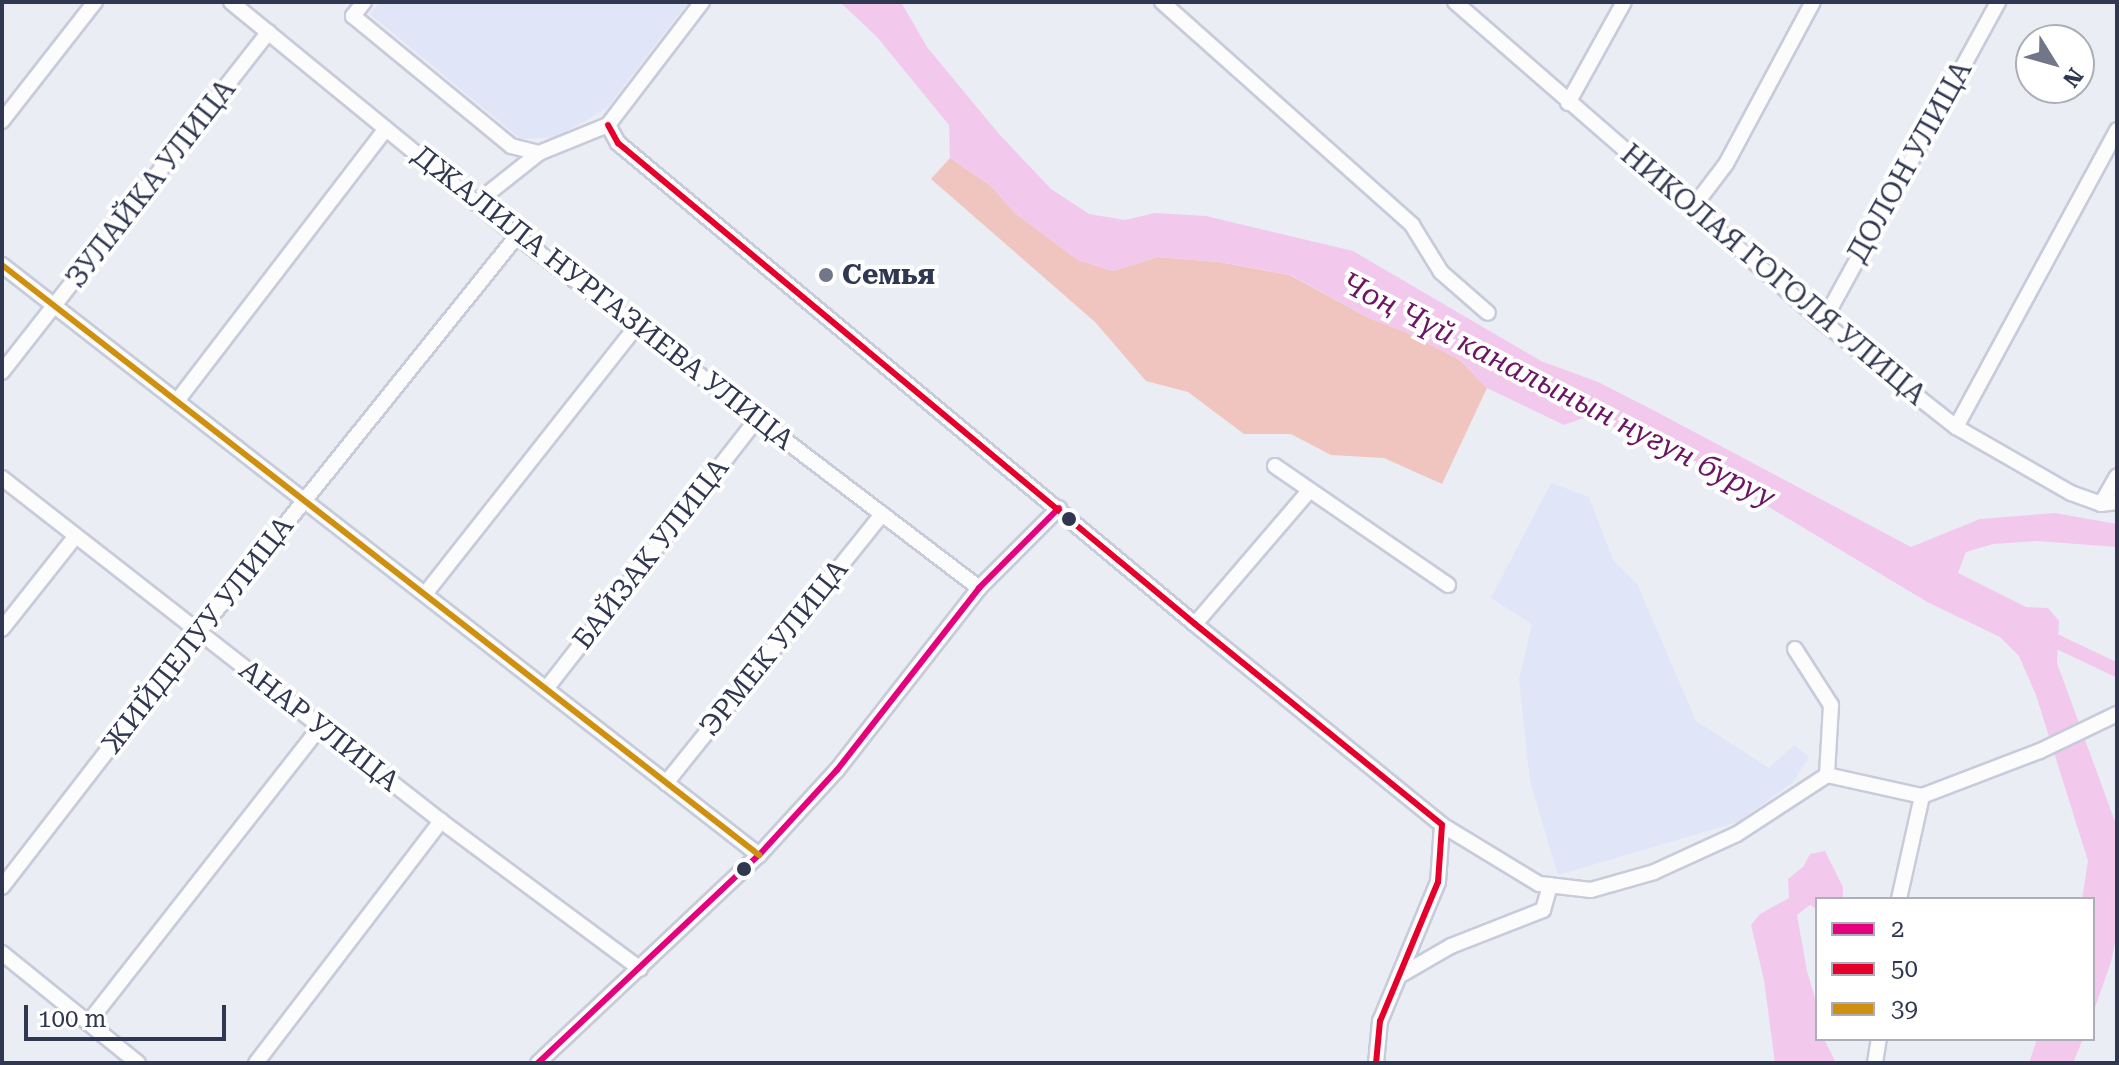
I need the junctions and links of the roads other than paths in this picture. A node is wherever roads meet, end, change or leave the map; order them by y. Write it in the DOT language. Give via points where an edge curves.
graph roads {
  1 [pos="95,2"];
  2 [pos="231,2"];
  3 [pos="364,2"];
  4 [pos="702,2"];
  5 [pos="1162,2"];
  6 [pos="1455,2"];
  7 [pos="1624,2"];
  8 [pos="1813,2"];
  9 [pos="1998,2"];
  10 [pos="269,32"];
  11 [pos="1568,103"];
  12 [pos="2,121"];
  13 [pos="608,125"];
  14 [pos="386,129"];
  15 [pos="2117,130"];
  16 [pos="539,153"];
  17 [pos="476,203"];
  18 [pos="1691,210"];
  19 [pos="517,236"];
  20 [pos="2,265"];
  21 [pos="56,307"];
  22 [pos="1488,313"];
  23 [pos="1823,322"];
  24 [pos="636,327"];
  25 [pos="2,372"];
  26 [pos="177,401"];
  27 [pos="757,419"];
  28 [pos="1956,427"];
  29 [pos="1275,466"];
  30 [pos="2117,476"];
  31 [pos="2,478"];
  32 [pos="1308,492"];
  33 [pos="304,501"];
  34 [pos="2117,502"];
  35 [pos="2101,504"];
  36 [pos="1059,508"];
  37 [pos="882,514"];
  38 [pos="75,537"];
  39 [pos="1448,585"];
  40 [pos="979,588"];
  41 [pos="425,594"];
  42 [pos="1195,624"];
  43 [pos="2,629"];
  44 [pos="198,633"];
  45 [pos="1795,649"];
  46 [pos="546,689"];
  47 [pos="2117,714"];
  48 [pos="320,727"];
  49 [pos="1827,775"];
  50 [pos="666,783"];
  51 [pos="1922,796"];
  52 [pos="441,821"];
  53 [pos="1442,825"];
  54 [pos="759,855"];
  55 [pos="1550,885"];
  56 [pos="2,887"];
  57 [pos="1899,897"];
  58 [pos="2,953"];
  59 [pos="640,969"];
  60 [pos="1399,976"];
  61 [pos="88,1023"];
  62 [pos="1879,1041"];
  63 [pos="138,1063"];
  64 [pos="256,1063"];
  65 [pos="538,1063"];
  66 [pos="1376,1063"];
  67 [pos="1875,1063"];
  1 -- 12 [label="street"];
  2 -- 10 [label="street, ДЖАЛИЛА НУРГАЗИЕВА УЛИЦА"];
  3 -- 16 [label="street" via="353,16 511,146"];
  4 -- 13 [label="street"];
  5 -- 22 [label="street" via="1412,225 1441,272"];
  6 -- 11 [label="street, НИКОЛАЯ ГОГОЛЯ УЛИЦА"];
  7 -- 11 [label="street"];
  8 -- 18 [label="street" via="1726,164"];
  9 -- 23 [label="street, ДОЛОН УЛИЦА"];
  10 -- 14 [label="street, ДЖАЛИЛА НУРГАЗИЕВА УЛИЦА"];
  10 -- 21 [label="street, ЗУЛАЙКА УЛИЦА"];
  11 -- 18 [label="street, НИКОЛАЯ ГОГОЛЯ УЛИЦА"];
  13 -- 16 [label="street"];
  13 -- 36 [label="street" via="618,143"];
  14 -- 17 [label="street, ДЖАЛИЛА НУРГАЗИЕВА УЛИЦА"];
  14 -- 26 [label="street"];
  15 -- 28 [label="street"];
  16 -- 17 [label="street"];
  17 -- 19 [label="street, ДЖАЛИЛА НУРГАЗИЕВА УЛИЦА"];
  18 -- 23 [label="street, НИКОЛАЯ ГОГОЛЯ УЛИЦА"];
  19 -- 24 [label="street, ДЖАЛИЛА НУРГАЗИЕВА УЛИЦА"];
  19 -- 33 [label="street, ЖИЙДЕЛУУ УЛИЦА"];
  20 -- 21 [label="street"];
  21 -- 25 [label="street, ЗУЛАЙКА УЛИЦА"];
  21 -- 26 [label="street"];
  23 -- 28 [label="street, НИКОЛАЯ ГОГОЛЯ УЛИЦА"];
  24 -- 27 [label="street, ДЖАЛИЛА НУРГАЗИЕВА УЛИЦА"];
  24 -- 41 [label="street"];
  26 -- 33 [label="street"];
  27 -- 37 [label="street, ДЖАЛИЛА НУРГАЗИЕВА УЛИЦА"];
  27 -- 46 [label="street, БАЙЗАК УЛИЦА"];
  28 -- 35 [label="street, НИКОЛАЯ ГОГОЛЯ УЛИЦА" via="2071,493"];
  29 -- 32 [label="street"];
  30 -- 35 [label="street"];
  31 -- 38 [label="street, АНАР УЛИЦА"];
  32 -- 39 [label="street"];
  32 -- 42 [label="street"];
  33 -- 41 [label="street"];
  33 -- 44 [label="street, ЖИЙДЕЛУУ УЛИЦА"];
  34 -- 35 [label="street, НИКОЛАЯ ГОГОЛЯ УЛИЦА"];
  36 -- 40 [label="street"];
  36 -- 42 [label="street"];
  37 -- 40 [label="street, ДЖАЛИЛА НУРГАЗИЕВА УЛИЦА"];
  37 -- 50 [label="street, ЭРМЕК УЛИЦА"];
  38 -- 43 [label="street"];
  38 -- 44 [label="street, АНАР УЛИЦА"];
  40 -- 54 [label="street" via="837,770"];
  41 -- 46 [label="street"];
  42 -- 53 [label="street"];
  44 -- 48 [label="street, АНАР УЛИЦА"];
  44 -- 56 [label="street, ЖИЙДЕЛУУ УЛИЦА"];
  45 -- 49 [label="street" via="1831,705"];
  46 -- 50 [label="street"];
  47 -- 51 [label="street" via="2040,751"];
  48 -- 52 [label="street, АНАР УЛИЦА"];
  48 -- 61 [label="street"];
  49 -- 51 [label="street"];
  49 -- 55 [label="street" via="1737,834 1654,872 1591,890"];
  50 -- 54 [label="street"];
  51 -- 57 [label="street"];
  52 -- 59 [label="street, АНАР УЛИЦА"];
  52 -- 64 [label="street"];
  53 -- 55 [label="street" via="1539,884"];
  53 -- 60 [label="street" via="1438,882"];
  54 -- 59 [label="street"];
  55 -- 60 [label="street" via="1543,910 1451,946"];
  58 -- 61 [label="street"];
  59 -- 65 [label="street"];
  60 -- 66 [label="street" via="1380,1021"];
  61 -- 63 [label="street"];
  62 -- 67 [label="street"];
}
